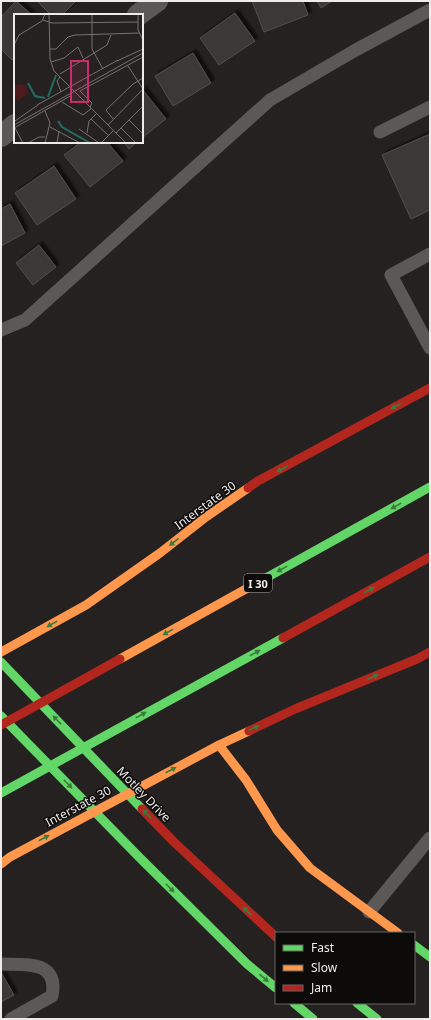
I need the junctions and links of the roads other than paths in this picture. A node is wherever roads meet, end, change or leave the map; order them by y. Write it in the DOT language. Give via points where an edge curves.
graph roads {
  1 [pos="157,1"];
  2 [pos="430,10"];
  3 [pos="139,14"];
  4 [pos="430,107"];
  5 [pos="14,126"];
  6 [pos="380,132"];
  7 [pos="1,136"];
  8 [pos="430,254"];
  9 [pos="1,330"];
  10 [pos="430,348"];
  11 [pos="430,388"];
  12 [pos="430,487"];
  13 [pos="430,557"];
  14 [pos="1,652"];
  15 [pos="430,652"];
  16 [pos="1,662"];
  17 [pos="1,716"];
  18 [pos="1,725"];
  19 [pos="219,745"];
  20 [pos="1,793"];
  21 [pos="430,838"];
  22 [pos="1,864"];
  23 [pos="369,912"];
  24 [pos="397,932"];
  25 [pos="275,936"];
  26 [pos="415,946"];
  27 [pos="430,957"];
  28 [pos="1,964"];
  29 [pos="275,987"];
  30 [pos="295,1004"];
  31 [pos="358,1004"];
  32 [pos="11,1019"];
  33 [pos="313,1019"];
  34 [pos="377,1019"];
  1 -- 3 [label="street"];
  2 -- 9 [label="lane" via="270,100 25,320"];
  4 -- 6 [label="lane"];
  5 -- 7 [label="street"];
  8 -- 10 [label="lane" via="391,275"];
  11 -- 14 [label="main road, Interstate 30, one-way" via="258,482 86,605"];
  12 -- 18 [label="main road, I 30, one-way"];
  20 -- 13 [label="main road, one-way"];
  19 -- 15 [label="main road, Interstate 30, one-way" via="295,709"];
  25 -- 16 [label="main road, Motley Drive, one-way" via="174,842"];
  17 -- 29 [label="main road, one-way" via="247,964"];
  22 -- 19 [label="main road, Interstate 30, one-way"];
  19 -- 23 [label="main road" via="246,780 277,830 310,868"];
  21 -- 23 [label="lane"];
  23 -- 24 [label="main road"];
  26 -- 27 [label="main road"];
  28 -- 32 [label="lane" via="33,965 52,976 54,986 52,996"];
  30 -- 33 [label="main road"];
  31 -- 34 [label="main road"];
}
